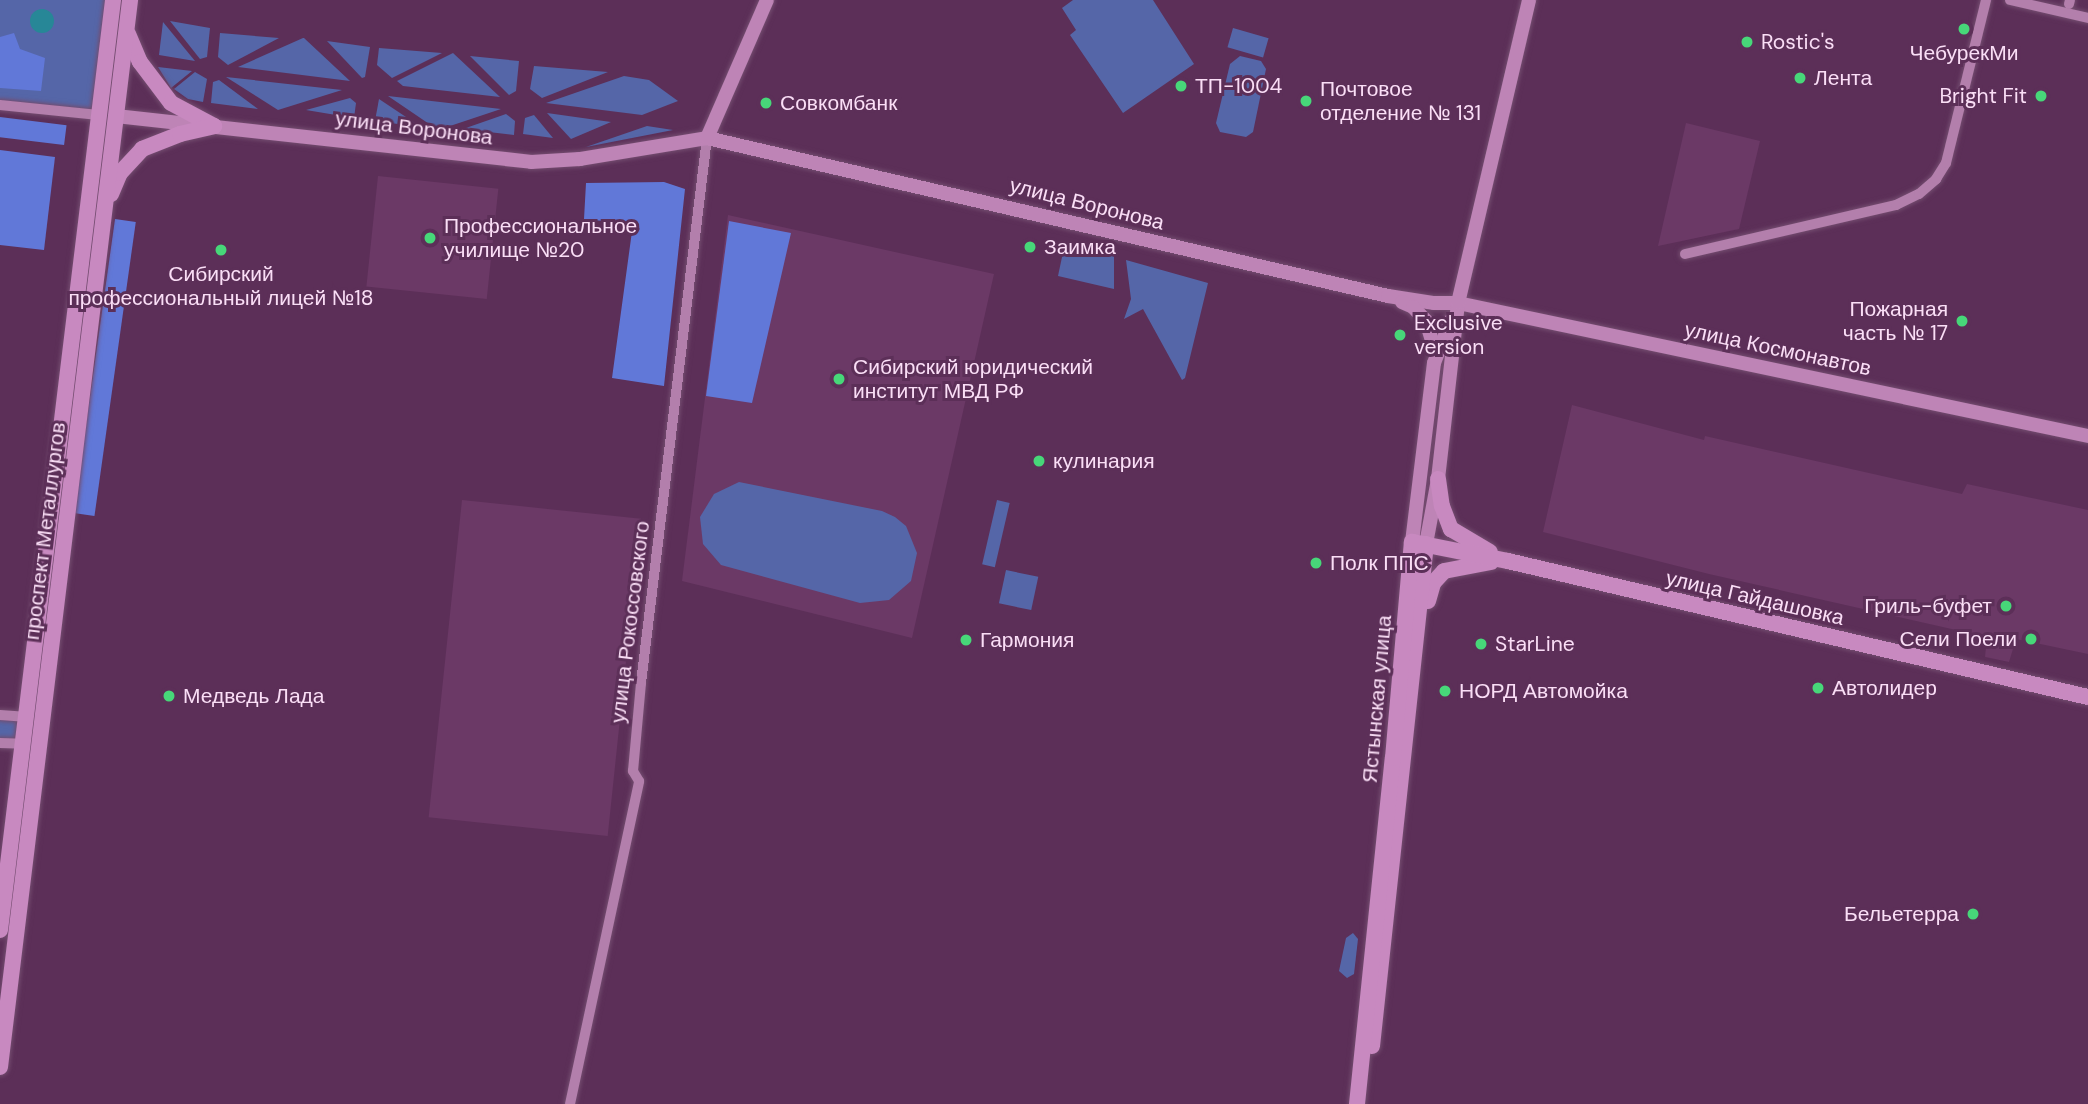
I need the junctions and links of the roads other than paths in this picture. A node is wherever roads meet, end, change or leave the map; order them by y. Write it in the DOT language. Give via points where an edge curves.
graph roads {
  1 [pos="113,0"];
  2 [pos="130,0"];
  3 [pos="767,0"];
  4 [pos="1529,0"];
  5 [pos="1986,0"];
  6 [pos="2010,0"];
  7 [pos="2088,18"];
  8 [pos="127,29"];
  9 [pos="0,105"];
  10 [pos="97,115"];
  11 [pos="116,116"];
  12 [pos="214,126"];
  13 [pos="707,138"];
  14 [pos="104,216"];
  15 [pos="1685,254"];
  16 [pos="1388,296"];
  17 [pos="1458,303"];
  18 [pos="1436,354"];
  19 [pos="2088,436"];
  20 [pos="1438,479"];
  21 [pos="1419,543"];
  22 [pos="1508,561"];
  23 [pos="1417,642"];
  24 [pos="2088,697"];
  25 [pos="0,715"];
  26 [pos="36,718"];
  27 [pos="0,743"];
  28 [pos="32,745"];
  29 [pos="0,930"];
  30 [pos="0,1068"];
  31 [pos="570,1104"];
  32 [pos="1356,1104"];
  33 [pos="1366,1104"];
  1 -- 10 [label="main road, проспект Металлургов"];
  2 -- 8 [label="main road, проспект Металлургов"];
  3 -- 13 [label="main road"];
  4 -- 17 [label="main road, Ястынская улица"];
  5 -- 15 [label="street" via="1946,163 1919,194 1896,205"];
  6 -- 7 [label="street"];
  8 -- 11 [label="main road, проспект Металлургов"];
  8 -- 12 [label="main road" via="140,61 171,103"];
  9 -- 10 [label="street"];
  10 -- 11 [label="main road"];
  10 -- 26 [label="main road, проспект Металлургов"];
  11 -- 12 [label="main road, улица Воронова"];
  11 -- 14 [label="main road, проспект Металлургов"];
  12 -- 13 [label="main road, улица Воронова" via="531,162 580,159"];
  12 -- 14 [label="main road" via="142,149 120,173"];
  13 -- 16 [label="main road, улица Воронова"];
  13 -- 31 [label="street, улица Рокоссовского" via="641,683 633,771 639,781"];
  14 -- 26 [label="main road, проспект Металлургов"];
  16 -- 17 [label="main road, улица Воронова"];
  16 -- 18 [label="main road" via="1421,314"];
  17 -- 18 [label="main road, Ястынская улица"];
  17 -- 19 [label="main road, улица Космонавтов"];
  17 -- 20 [label="main road, Ястынская улица"];
  18 -- 21 [label="main road, Ястынская улица" via="1424,427"];
  20 -- 21 [label="main road, Ястынская улица"];
  20 -- 22 [label="main road" via="1451,529"];
  21 -- 22 [label="main road, улица Гайдашовка"];
  21 -- 23 [label="main road, Ястынская улица"];
  21 -- 32 [label="main road, Ястынская улица"];
  22 -- 23 [label="main road" via="1444,571 1433,583"];
  22 -- 24 [label="main road, улица Гайдашовка"];
  23 -- 33 [label="main road, Ястынская улица"];
  25 -- 26 [label="street"];
  26 -- 28 [label="main road, проспект Металлургов"];
  27 -- 28 [label="street"];
  28 -- 29 [label="main road, проспект Металлургов"];
  28 -- 30 [label="main road, проспект Металлургов"];
}
